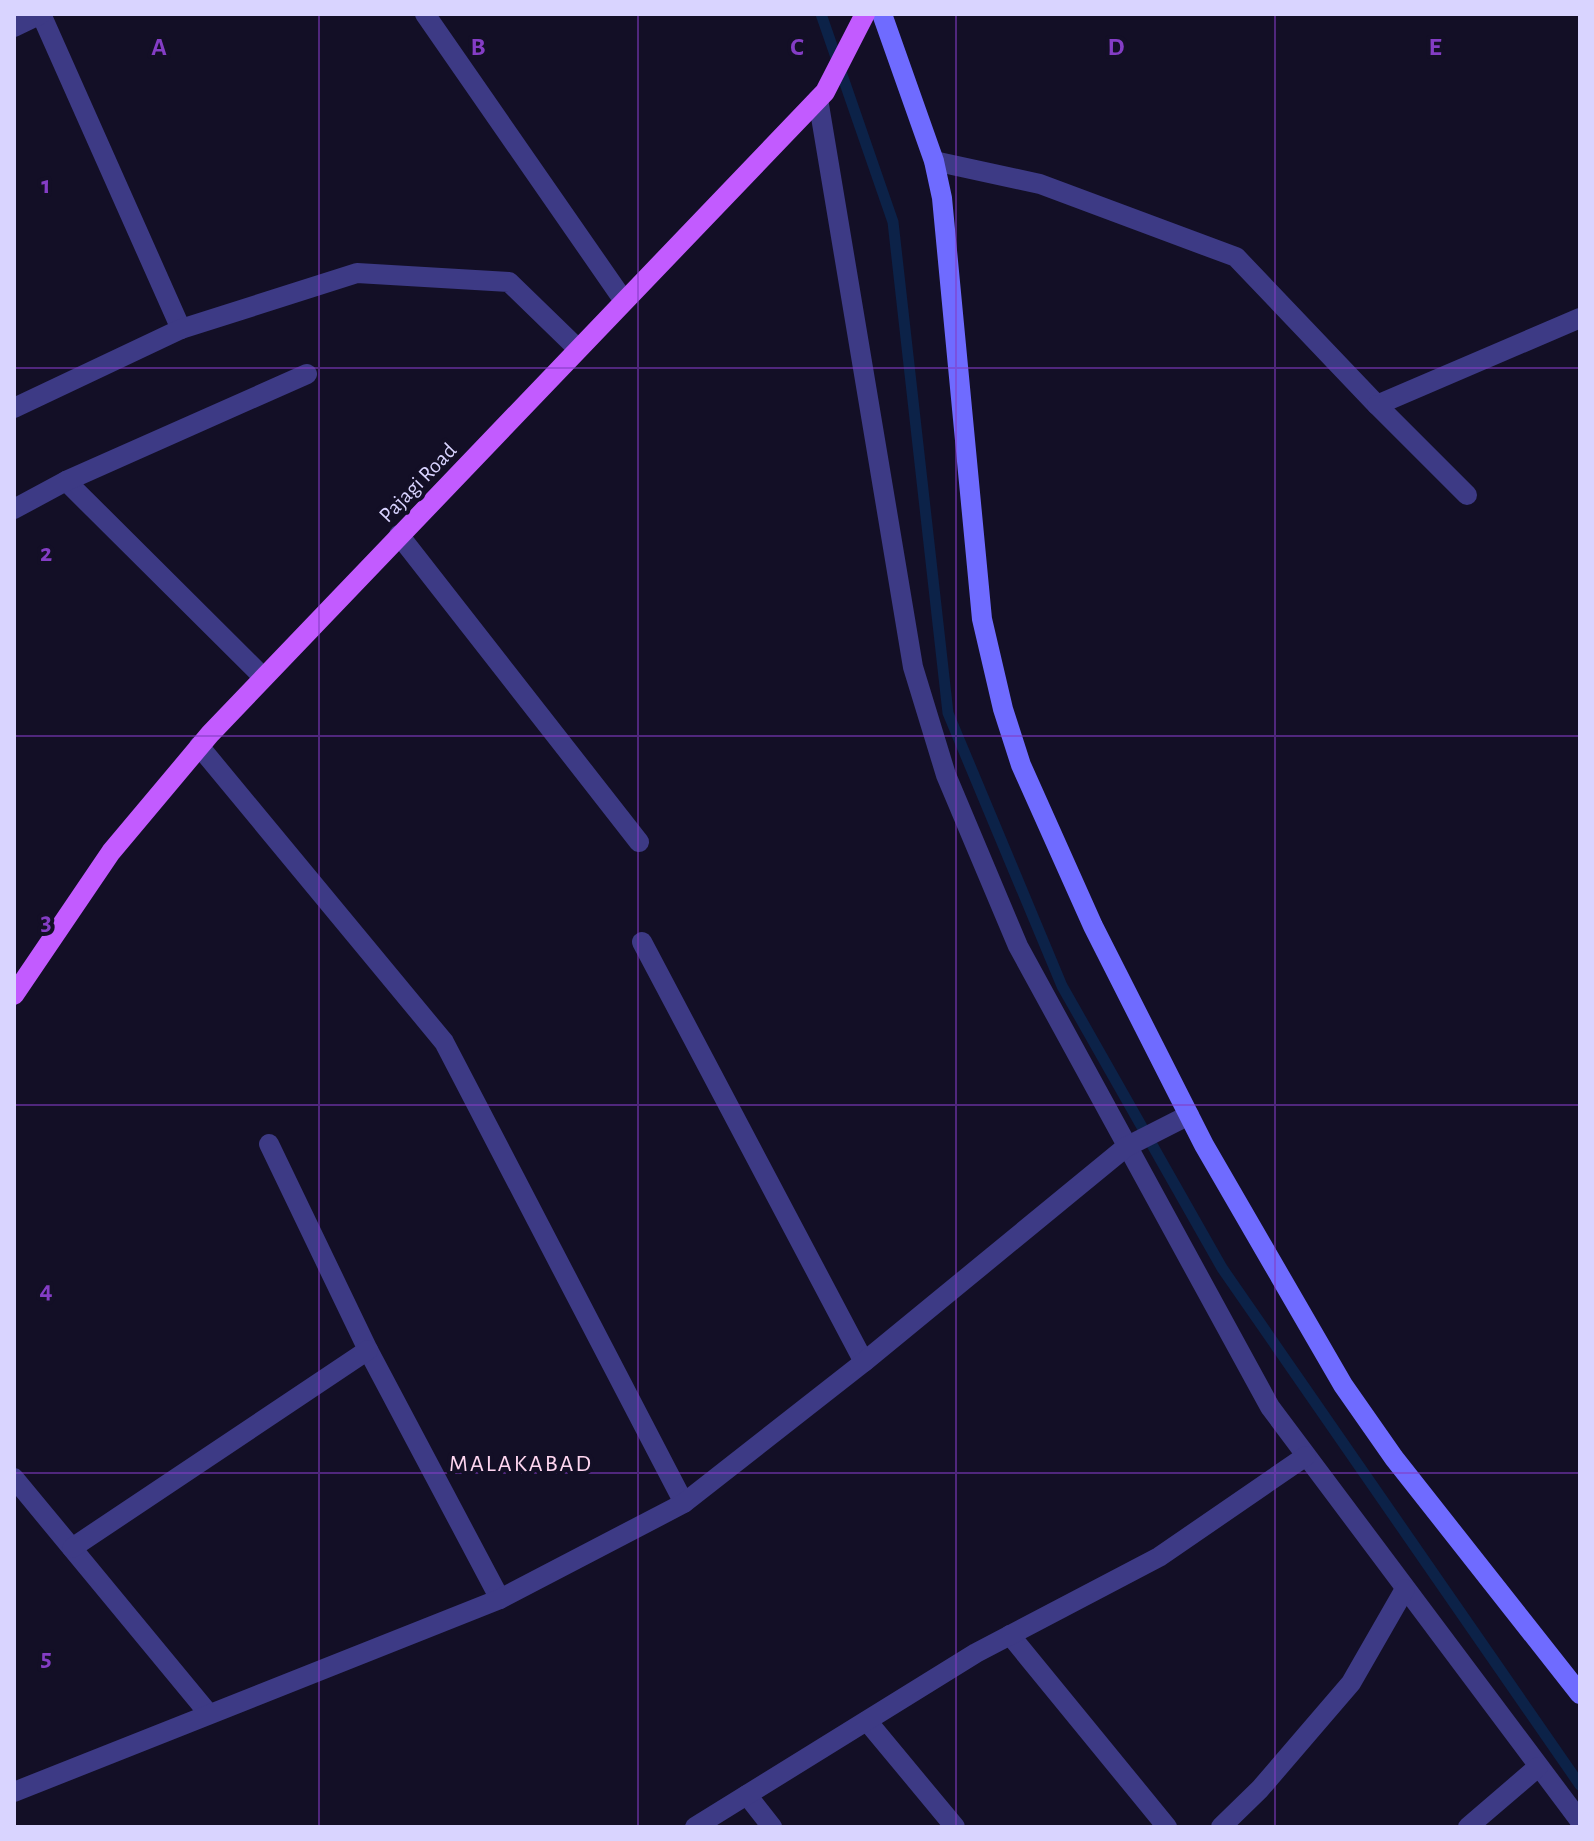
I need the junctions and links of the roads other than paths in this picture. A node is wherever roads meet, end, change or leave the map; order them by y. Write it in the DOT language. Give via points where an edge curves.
graph roads {
  1 [pos="41,14"];
  2 [pos="425,14"];
  3 [pos="865,14"];
  4 [pos="882,14"];
  5 [pos="14,27"];
  6 [pos="822,95"];
  7 [pos="934,161"];
  8 [pos="624,301"];
  9 [pos="1580,318"];
  10 [pos="181,329"];
  11 [pos="578,349"];
  12 [pos="307,374"];
  13 [pos="1377,405"];
  14 [pos="14,408"];
  15 [pos="66,481"];
  16 [pos="1467,495"];
  17 [pos="14,509"];
  18 [pos="399,535"];
  19 [pos="263,677"];
  20 [pos="199,746"];
  21 [pos="639,842"];
  22 [pos="642,942"];
  23 [pos="14,995"];
  24 [pos="1183,1118"];
  25 [pos="269,1144"];
  26 [pos="1132,1144"];
  27 [pos="368,1350"];
  28 [pos="864,1362"];
  29 [pos="1306,1456"];
  30 [pos="14,1478"];
  31 [pos="684,1503"];
  32 [pos="72,1548"];
  33 [pos="1405,1589"];
  34 [pos="500,1599"];
  35 [pos="1010,1635"];
  36 [pos="1580,1694"];
  37 [pos="209,1714"];
  38 [pos="867,1721"];
  39 [pos="1538,1767"];
  40 [pos="14,1792"];
  41 [pos="747,1795"];
  42 [pos="1580,1821"];
  43 [pos="695,1827"];
  44 [pos="772,1827"];
  45 [pos="955,1827"];
  46 [pos="1167,1827"];
  47 [pos="1221,1827"];
  48 [pos="1468,1827"];
  1 -- 5 [label="street"];
  1 -- 10 [label="street"];
  2 -- 8 [label="street"];
  3 -- 6 [label="main road, Pajagi Road"];
  4 -- 7 [label="street"];
  6 -- 8 [label="main road, Pajagi Road"];
  6 -- 26 [label="street" via="913,667 934,739 1018,946"];
  7 -- 13 [label="street" via="1040,184 1236,257"];
  7 -- 24 [label="street" via="942,198 980,603 1003,709 1021,765"];
  8 -- 11 [label="main road, Pajagi Road"];
  9 -- 13 [label="street"];
  10 -- 11 [label="street" via="357,273 509,282"];
  10 -- 14 [label="street"];
  11 -- 18 [label="main road, Pajagi Road"];
  12 -- 15 [label="street"];
  13 -- 16 [label="street"];
  15 -- 17 [label="street"];
  15 -- 19 [label="street"];
  18 -- 19 [label="main road, Pajagi Road"];
  18 -- 21 [label="street"];
  19 -- 20 [label="main road, Pajagi Road"];
  20 -- 23 [label="main road, Pajagi Road" via="111,852"];
  20 -- 31 [label="street" via="444,1042"];
  22 -- 28 [label="street"];
  24 -- 26 [label="street"];
  24 -- 36 [label="street" via="1343,1385"];
  25 -- 27 [label="street"];
  26 -- 28 [label="street"];
  26 -- 29 [label="street" via="1270,1407"];
  27 -- 32 [label="street"];
  27 -- 34 [label="street"];
  28 -- 31 [label="street"];
  29 -- 33 [label="street"];
  29 -- 35 [label="street" via="1159,1557"];
  30 -- 32 [label="street"];
  31 -- 34 [label="street"];
  32 -- 37 [label="street"];
  33 -- 39 [label="street"];
  33 -- 47 [label="street" via="1351,1683"];
  34 -- 37 [label="street"];
  35 -- 38 [label="street"];
  35 -- 46 [label="street"];
  37 -- 40 [label="street"];
  38 -- 41 [label="street"];
  38 -- 45 [label="street"];
  39 -- 42 [label="street"];
  39 -- 48 [label="street"];
  41 -- 43 [label="street"];
  41 -- 44 [label="street"];
}
